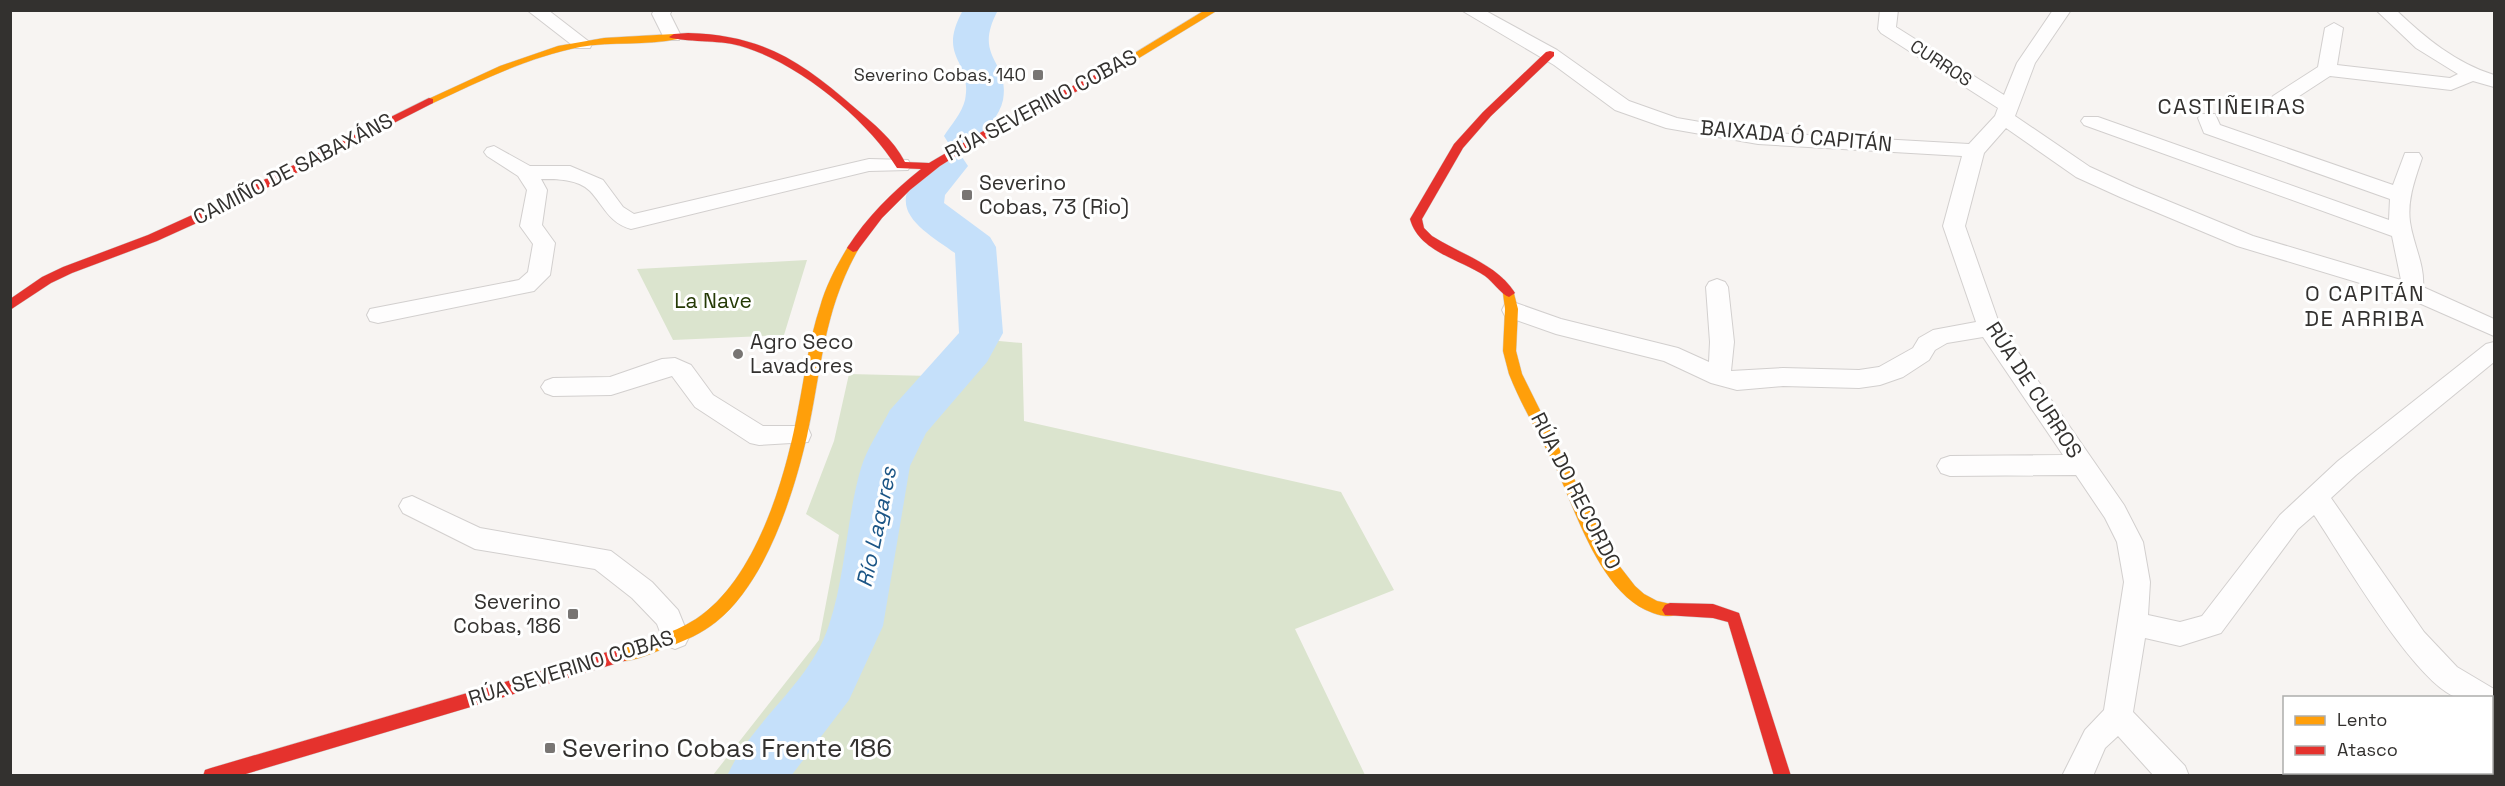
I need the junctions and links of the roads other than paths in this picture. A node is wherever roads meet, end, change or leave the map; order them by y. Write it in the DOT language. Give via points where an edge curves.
graph roads {
  1 [pos="536,10"];
  2 [pos="663,10"];
  3 [pos="1213,10"];
  4 [pos="1470,10"];
  5 [pos="1889,10"];
  6 [pos="2062,10"];
  7 [pos="2385,10"];
  8 [pos="2334,28"];
  9 [pos="672,36"];
  10 [pos="583,44"];
  11 [pos="1550,54"];
  12 [pos="2327,70"];
  13 [pos="2470,74"];
  14 [pos="2494,81"];
  15 [pos="2280,100"];
  16 [pos="2007,112"];
  17 [pos="2208,118"];
  18 [pos="2091,120"];
  19 [pos="494,152"];
  20 [pos="1974,152"];
  21 [pos="2412,158"];
  22 [pos="901,165"];
  23 [pos="927,166"];
  24 [pos="526,172"];
  25 [pos="2402,196"];
  26 [pos="2401,232"];
  27 [pos="1717,286"];
  28 [pos="2411,291"];
  29 [pos="10,306"];
  30 [pos="1513,310"];
  31 [pos="378,315"];
  32 [pos="1989,328"];
  33 [pos="2494,328"];
  34 [pos="2494,350"];
  35 [pos="1719,377"];
  36 [pos="553,387"];
  37 [pos="799,435"];
  38 [pos="2084,465"];
  39 [pos="1950,466"];
  40 [pos="2316,496"];
  41 [pos="412,506"];
  42 [pos="2133,623"];
  43 [pos="675,637"];
  44 [pos="2482,696"];
  45 [pos="2118,716"];
  46 [pos="211,776"];
  47 [pos="1783,776"];
  48 [pos="2077,776"];
  49 [pos="2174,776"];
  1 -- 10 [label="street"];
  2 -- 9 [label="street" via="661,14"];
  3 -- 23 [label="street, RÚA SEVERINO COBAS" via="1081,87 959,145"];
  4 -- 11 [label="street, BAIXADA Ó CAPITÁN"];
  5 -- 16 [label="street, CURROS" via="1887,29"];
  6 -- 16 [label="street, RÚA DE CURROS" via="2026,63"];
  7 -- 13 [label="street" via="2436,54"];
  8 -- 12 [label="street"];
  9 -- 10 [label="street, CAMIÑO DE SABAXÁNS"];
  9 -- 22 [label="street, CAMIÑO DE SABAXÁNS" via="723,38 787,60 859,115 893,147"];
  10 -- 29 [label="street, CAMIÑO DE SABAXÁNS" via="474,80 374,126 296,170 172,230 50,278 30,288"];
  11 -- 20 [label="street, BAIXADA Ó CAPITÁN" via="1618,103 1691,128 1740,136 1937,146"];
  11 -- 30 [label="street" via="1458,146 1415,223 1431,241 1496,275 1510,293"];
  12 -- 13 [label="street" via="2451,84"];
  12 -- 15 [label="street"];
  13 -- 14 [label="street"];
  16 -- 20 [label="street, RÚA DE CURROS"];
  16 -- 28 [label="street" via="2083,172 2137,197 2245,242"];
  17 -- 25 [label="street" via="2211,129"];
  18 -- 26 [label="street"];
  19 -- 24 [label="street"];
  20 -- 32 [label="street, RÚA DE CURROS" via="1954,226"];
  21 -- 25 [label="street"];
  22 -- 23 [label="street"];
  22 -- 24 [label="street" via="869,165 631,222 616,212 596,184 570,173"];
  23 -- 37 [label="street, RÚA SEVERINO COBAS" via="882,209 841,268 817,332"];
  24 -- 31 [label="street" via="537,190 531,226 544,243 540,275 526,286"];
  25 -- 26 [label="street"];
  26 -- 28 [label="street" via="2414,281"];
  27 -- 35 [label="street" via="1722,342"];
  28 -- 33 [label="street"];
  30 -- 35 [label="street" via="1556,326 1670,354"];
  30 -- 47 [label="street, RÚA DO RECORDO" via="1508,320 1508,351 1514,370 1605,554 1643,602 1660,610 1725,612 1734,618"];
  32 -- 35 [label="street" via="1941,336 1927,344 1921,354 1880,376 1737,381"];
  32 -- 38 [label="street, RÚA DE CURROS"];
  34 -- 40 [label="street"];
  36 -- 37 [label="street" via="611,386 675,367 704,401 759,436"];
  37 -- 43 [label="street, RÚA SEVERINO COBAS" via="773,518 736,589 718,611"];
  38 -- 39 [label="street"];
  38 -- 42 [label="street, RÚA DE CURROS" via="2130,542 2137,582"];
  40 -- 42 [label="street" via="2289,522 2211,625 2180,634"];
  40 -- 44 [label="street" via="2414,641 2447,676"];
  41 -- 43 [label="street" via="475,538 602,559 642,590 668,618"];
  42 -- 45 [label="street, RÚA DE CURROS"];
  43 -- 46 [label="street, RÚA SEVERINO COBAS"];
  45 -- 48 [label="street" via="2095,739"];
  45 -- 49 [label="street"];
}
